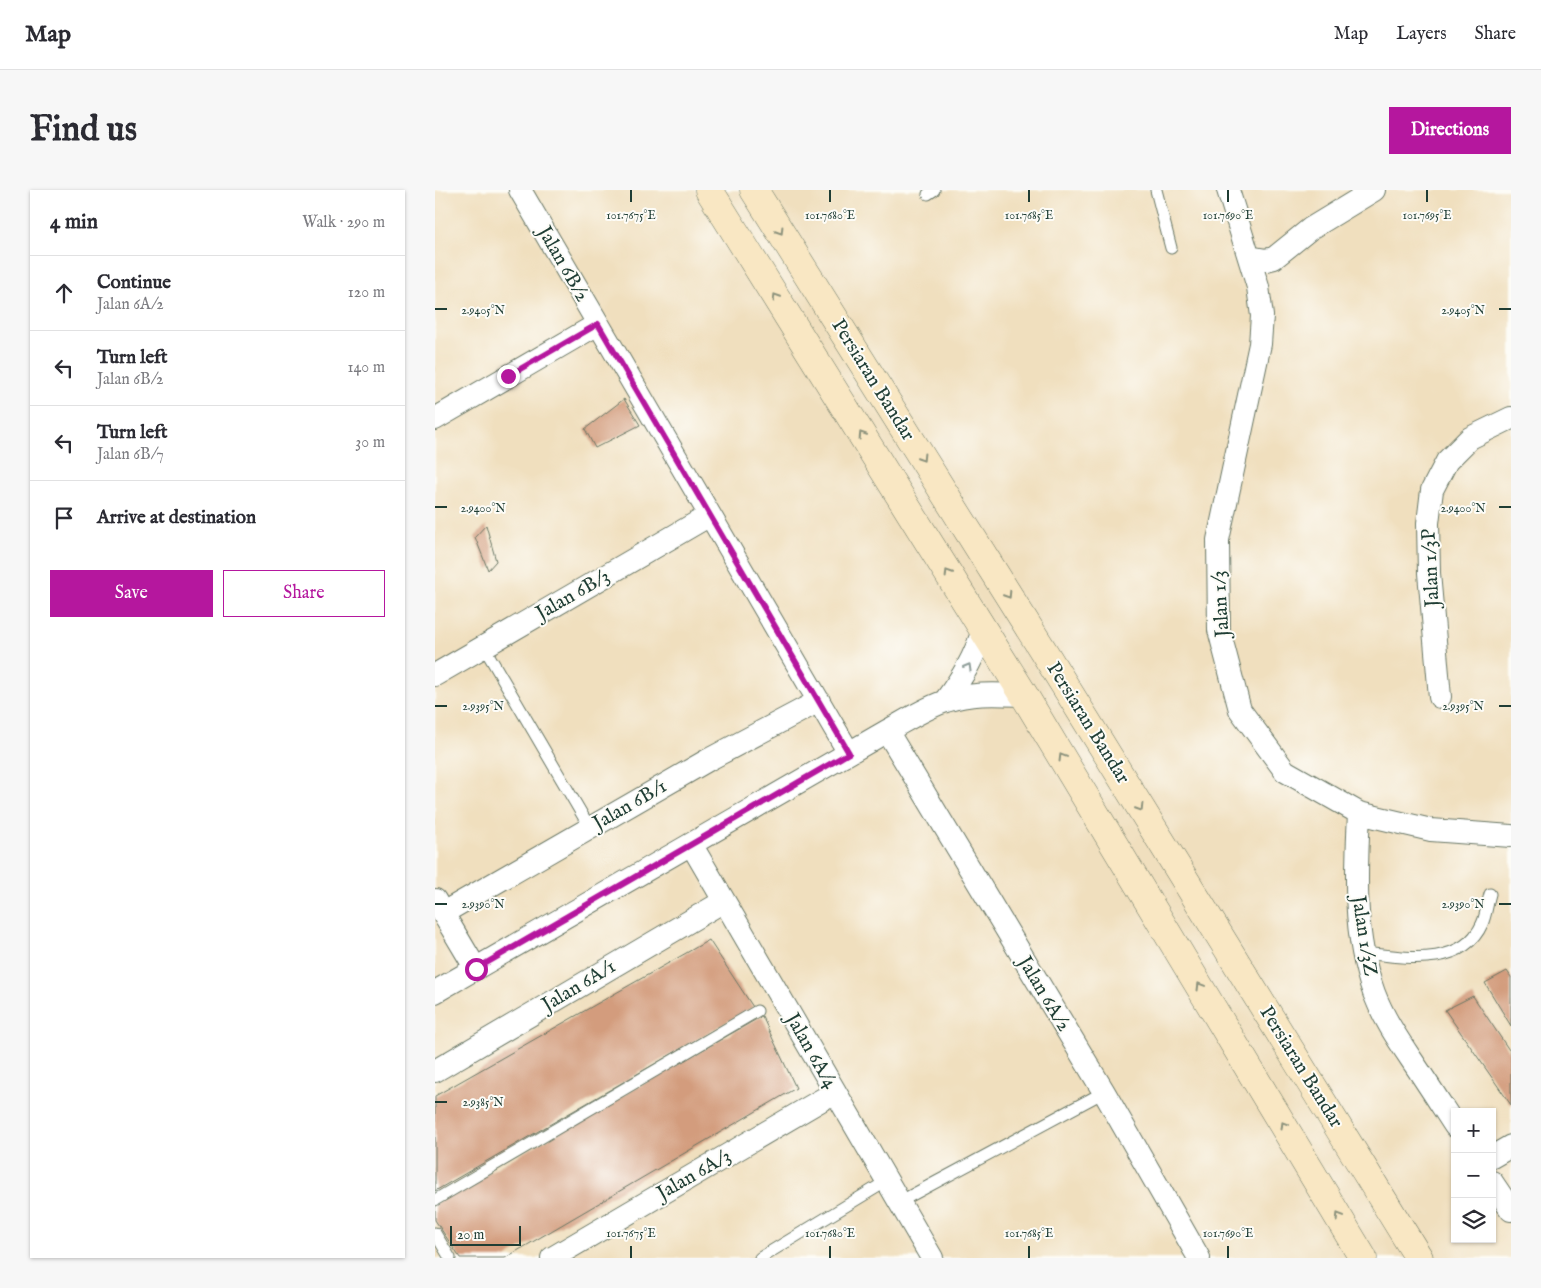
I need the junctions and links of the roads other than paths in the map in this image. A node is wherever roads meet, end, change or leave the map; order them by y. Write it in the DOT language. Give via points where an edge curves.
graph roads {
  1 [pos="520,190"];
  2 [pos="709,190"];
  3 [pos="754,190"];
  4 [pos="1156,190"];
  5 [pos="1228,190"];
  6 [pos="1374,190"];
  7 [pos="1171,248"];
  8 [pos="1249,257"];
  9 [pos="598,324"];
  10 [pos="1511,418"];
  11 [pos="435,419"];
  12 [pos="710,515"];
  13 [pos="983,629"];
  14 [pos="484,646"];
  15 [pos="435,675"];
  16 [pos="1024,695"];
  17 [pos="1440,697"];
  18 [pos="819,701"];
  19 [pos="945,701"];
  20 [pos="887,731"];
  21 [pos="849,753"];
  22 [pos="1359,812"];
  23 [pos="590,828"];
  24 [pos="1511,836"];
  25 [pos="691,844"];
  26 [pos="1490,894"];
  27 [pos="724,900"];
  28 [pos="439,906"];
  29 [pos="1363,953"];
  30 [pos="476,969"];
  31 [pos="435,992"];
  32 [pos="757,1011"];
  33 [pos="435,1071"];
  34 [pos="835,1092"];
  35 [pos="1103,1092"];
  36 [pos="1451,1120"];
  37 [pos="1511,1146"];
  38 [pos="1496,1155"];
  39 [pos="887,1181"];
  40 [pos="1496,1188"];
  41 [pos="435,1200"];
  42 [pos="899,1202"];
  43 [pos="1511,1210"];
  44 [pos="435,1233"];
  45 [pos="450,1258"];
  46 [pos="552,1258"];
  47 [pos="759,1258"];
  48 [pos="932,1258"];
  49 [pos="1199,1258"];
  50 [pos="1363,1258"];
  51 [pos="1419,1258"];
  1 -- 9 [label="street, Jalan 6B/2"];
  13 -- 2 [label="main road, Persiaran Bandar, one-way"];
  3 -- 51 [label="main road, Persiaran Bandar, one-way"];
  4 -- 7 [label="lane"];
  5 -- 8 [label="street, Jalan 1/3"];
  6 -- 8 [label="street" via="1310,229 1274,258"];
  8 -- 22 [label="street, Jalan 1/3" via="1263,316 1260,344 1218,540 1219,630 1240,710 1285,770"];
  9 -- 11 [label="street"];
  9 -- 12 [label="street, Jalan 6B/2"];
  10 -- 17 [label="street, Jalan 1/3P" via="1471,438 1447,461 1432,490 1428,523 1429,573"];
  12 -- 14 [label="street, Jalan 6B/3"];
  12 -- 18 [label="street, Jalan 6B/2"];
  13 -- 16 [label="main road, Persiaran Bandar"];
  19 -- 13 [label="street, one-way" via="972,661"];
  14 -- 15 [label="street, Jalan 6B/3"];
  14 -- 23 [label="lane"];
  16 -- 19 [label="street" via="969,695"];
  50 -- 16 [label="main road, Persiaran Bandar, one-way"];
  18 -- 21 [label="street, Jalan 6B/2"];
  18 -- 23 [label="street, Jalan 6B/1"];
  19 -- 20 [label="street"];
  20 -- 21 [label="street"];
  20 -- 35 [label="street, Jalan 6A/2"];
  21 -- 25 [label="street"];
  22 -- 24 [label="street, Jalan 1/3" via="1431,830"];
  22 -- 29 [label="street, Jalan 1/3Z" via="1356,874"];
  23 -- 28 [label="street, Jalan 6B/1"];
  25 -- 27 [label="street, Jalan 6A/4"];
  25 -- 30 [label="street"];
  26 -- 29 [label="lane" via="1482,924 1469,944 1444,956 1414,958"];
  27 -- 33 [label="street, Jalan 6A/1"];
  27 -- 34 [label="street, Jalan 6A/4"];
  28 -- 30 [label="street"];
  29 -- 36 [label="street, Jalan 1/3Z" via="1374,993 1392,1030"];
  30 -- 31 [label="street"];
  32 -- 41 [label="lane"];
  34 -- 39 [label="street, Jalan 6A/4"];
  34 -- 46 [label="street, Jalan 6A/3"];
  35 -- 42 [label="lane"];
  35 -- 49 [label="street, Jalan 6A/2"];
  37 -- 38 [label="street"];
  39 -- 42 [label="street, Jalan 6A/4"];
  39 -- 47 [label="lane"];
  40 -- 43 [label="street"];
  42 -- 48 [label="street, Jalan 6A/4"];
  44 -- 45 [label="lane"];
}
